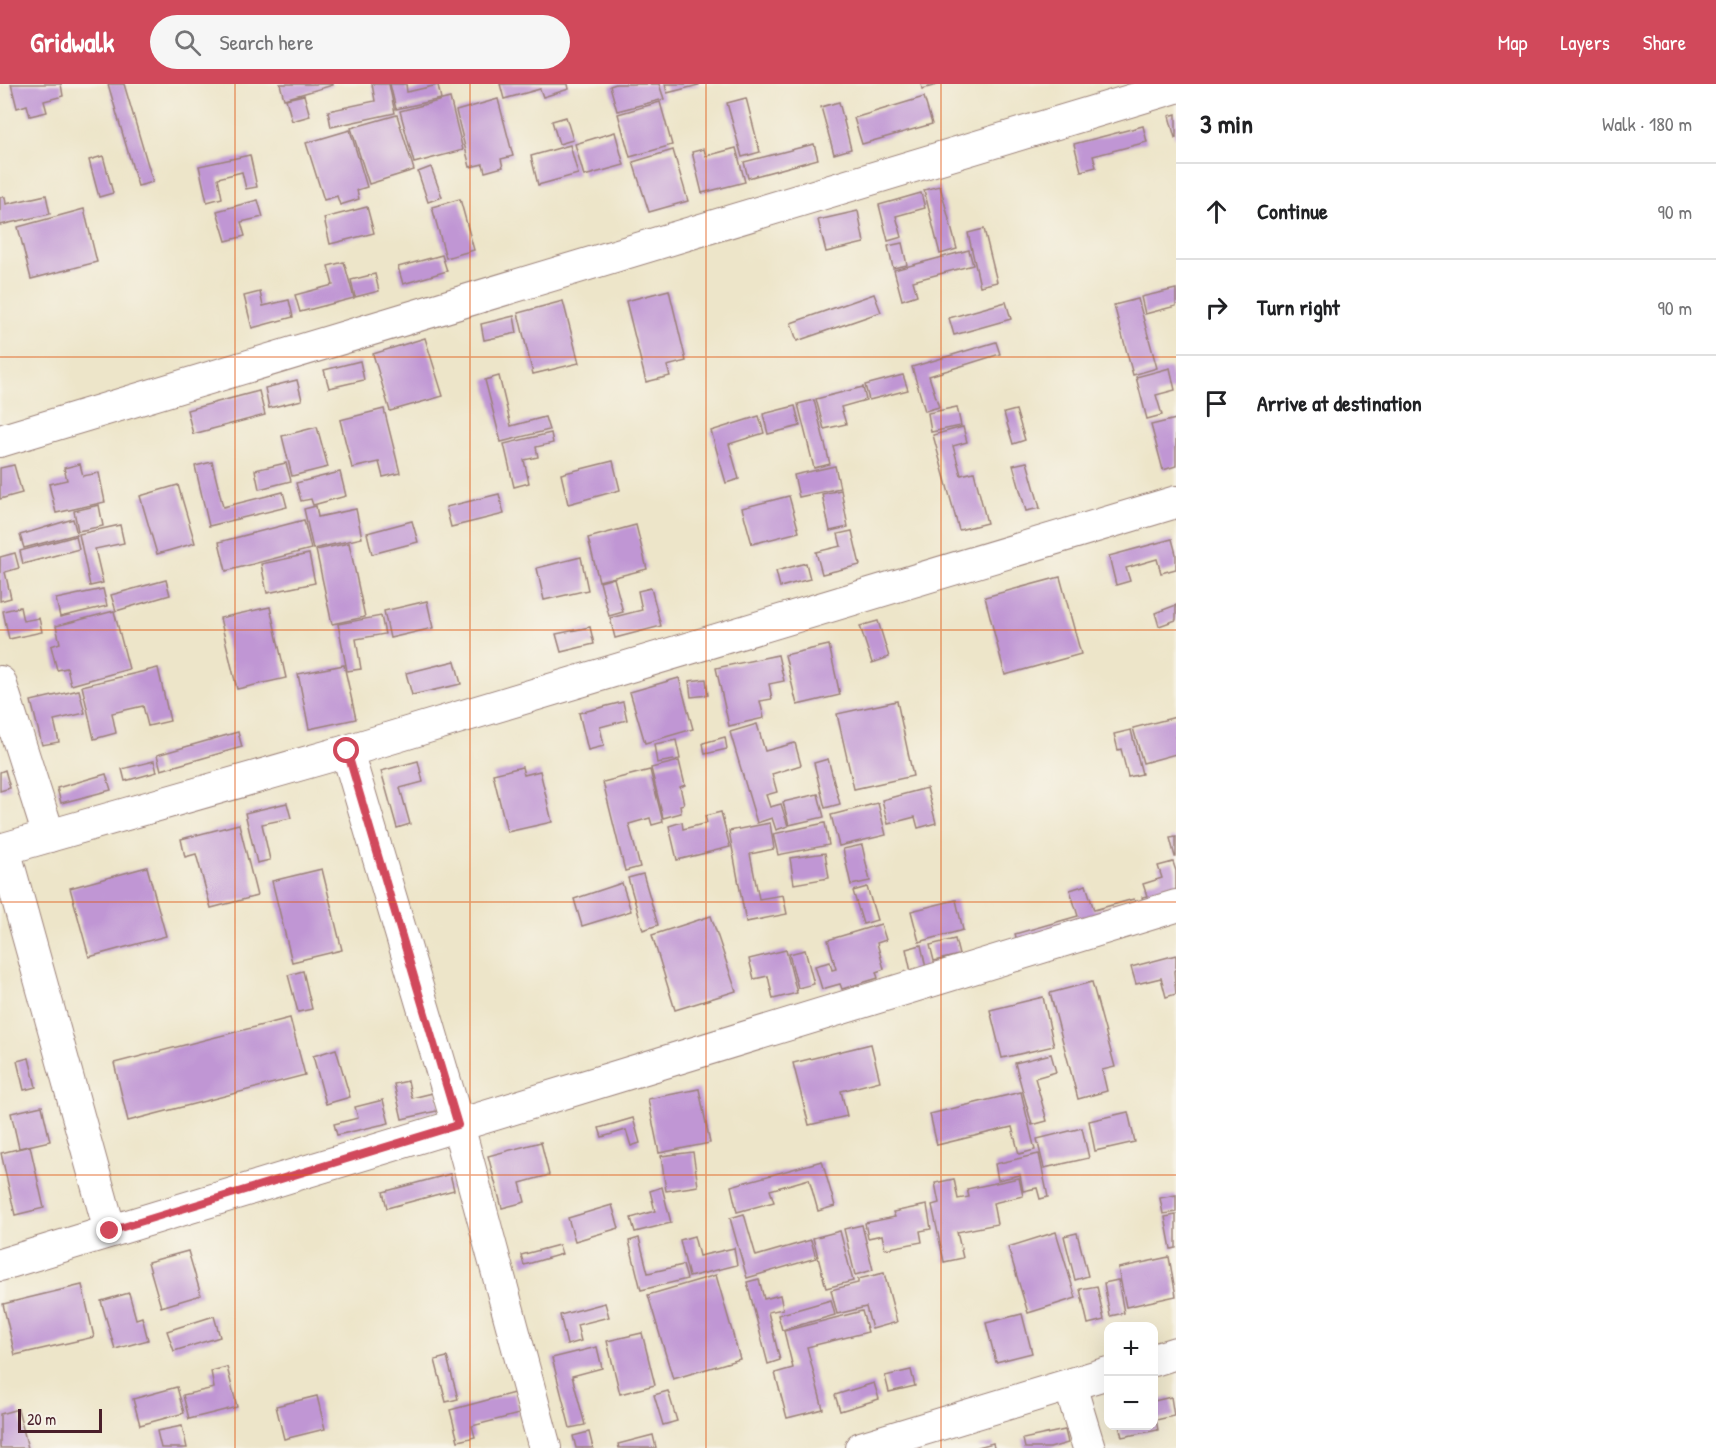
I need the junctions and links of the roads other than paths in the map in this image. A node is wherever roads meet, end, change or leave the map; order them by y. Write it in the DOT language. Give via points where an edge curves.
graph roads {
  1 [pos="1176,87"];
  2 [pos="0,441"];
  3 [pos="1176,502"];
  4 [pos="0,682"];
  5 [pos="347,751"];
  6 [pos="49,836"];
  7 [pos="2,850"];
  8 [pos="1176,906"];
  9 [pos="458,1125"];
  10 [pos="110,1231"];
  11 [pos="0,1265"];
  12 [pos="1176,1353"];
  13 [pos="1158,1359"];
  14 [pos="1104,1374"];
  15 [pos="1070,1385"];
  16 [pos="546,1448"];
  17 [pos="861,1448"];
  18 [pos="1089,1448"];
  1 -- 2 [label="street"];
  3 -- 5 [label="street"];
  4 -- 6 [label="street"];
  5 -- 6 [label="street"];
  5 -- 9 [label="street"];
  6 -- 7 [label="street"];
  7 -- 10 [label="street"];
  8 -- 9 [label="street"];
  9 -- 10 [label="street"];
  9 -- 16 [label="street"];
  10 -- 11 [label="street"];
  12 -- 13 [label="street"];
  14 -- 15 [label="street"];
  15 -- 17 [label="street"];
  15 -- 18 [label="street"];
}
